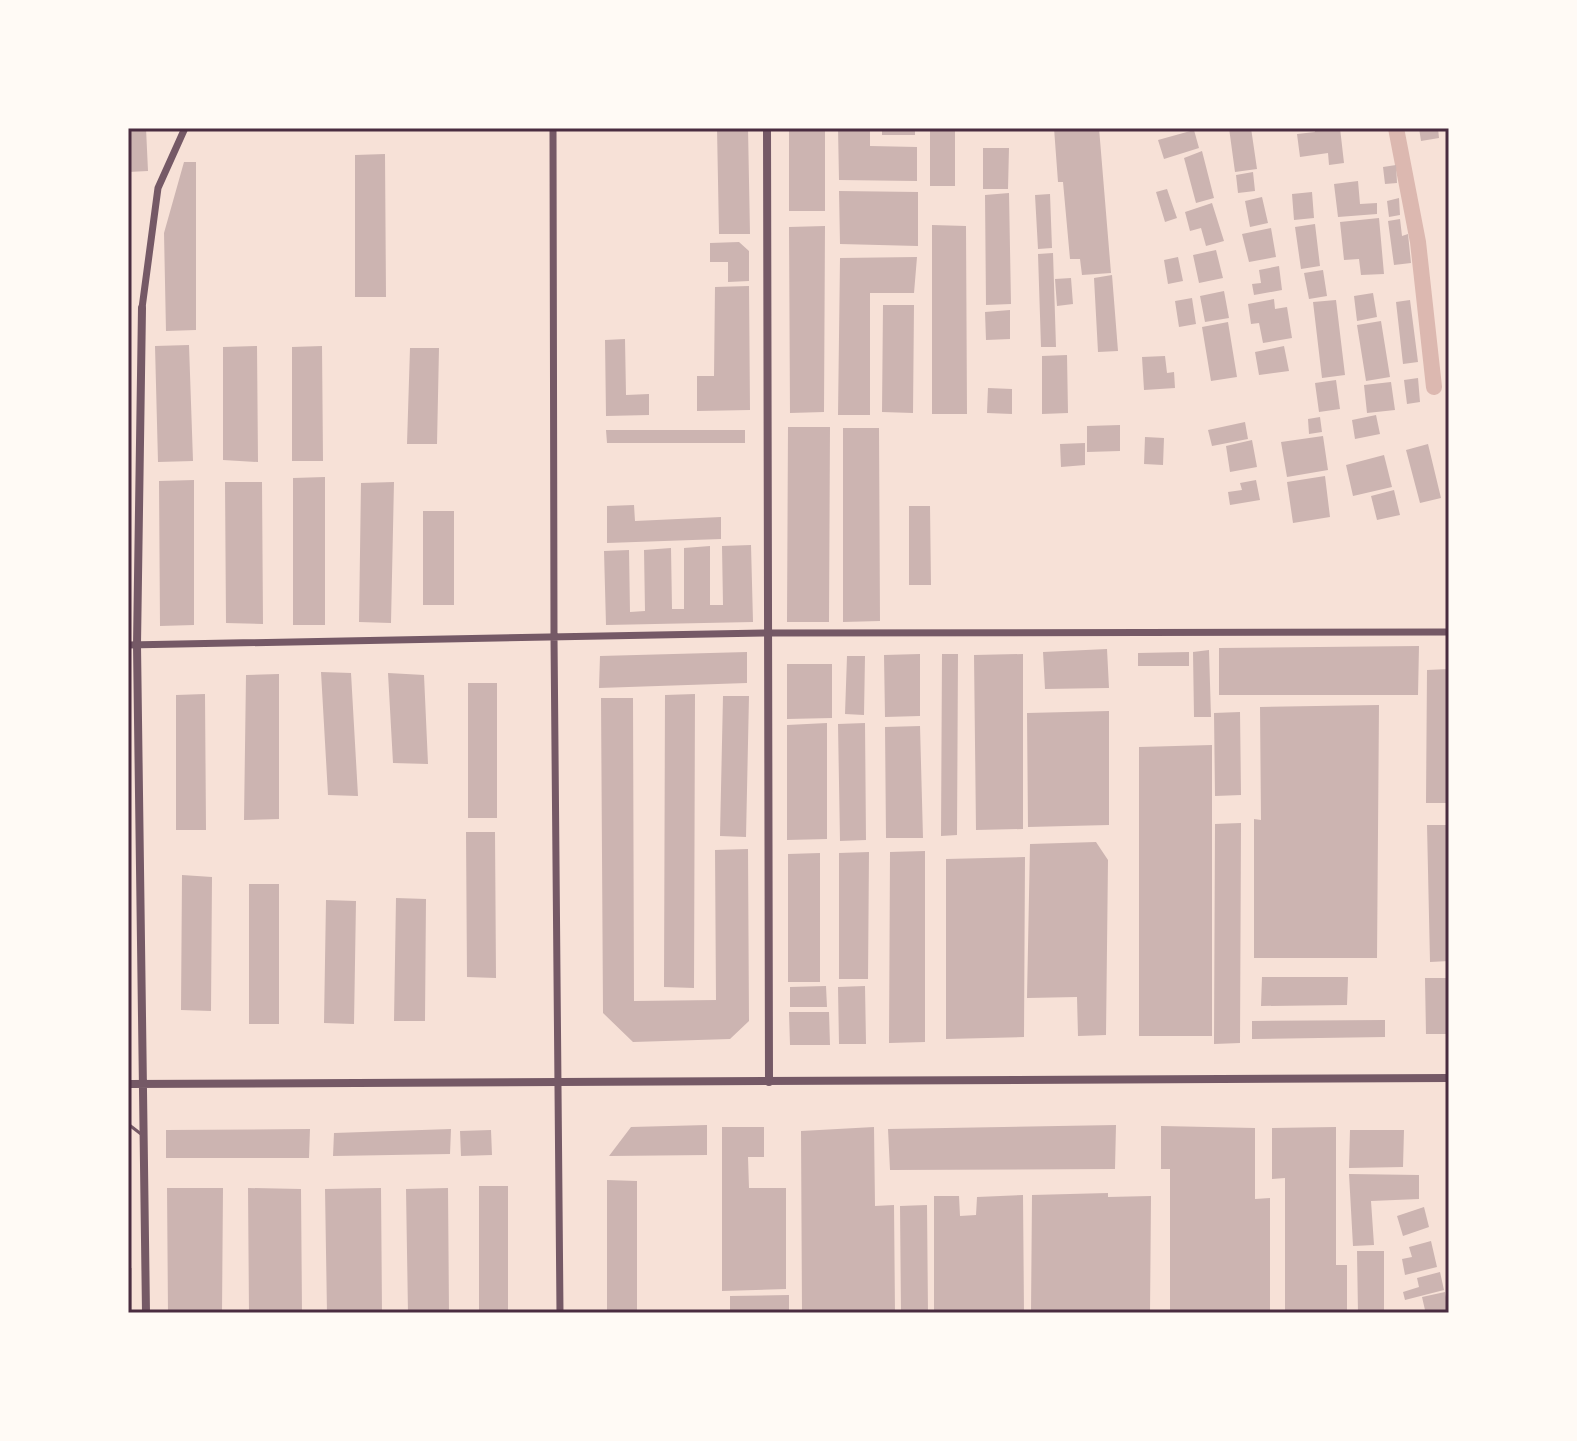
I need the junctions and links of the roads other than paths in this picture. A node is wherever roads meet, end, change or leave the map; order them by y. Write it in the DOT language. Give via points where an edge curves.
graph roads {
  1 [pos="185,128"];
  2 [pos="553,128"];
  3 [pos="767,128"];
  4 [pos="142,308"];
  5 [pos="1449,632"];
  6 [pos="767,633"];
  7 [pos="554,637"];
  8 [pos="132,645"];
  9 [pos="1449,1078"];
  10 [pos="558,1082"];
  11 [pos="769,1082"];
  12 [pos="128,1084"];
  13 [pos="144,1084"];
  14 [pos="128,1124"];
  15 [pos="145,1136"];
  16 [pos="146,1313"];
  17 [pos="560,1313"];
  1 -- 4 [label="street" via="158,188"];
  2 -- 7 [label="street"];
  3 -- 6 [label="street"];
  4 -- 8 [label="street"];
  5 -- 6 [label="street"];
  6 -- 7 [label="street"];
  6 -- 11 [label="street"];
  7 -- 8 [label="street"];
  7 -- 10 [label="street"];
  8 -- 13 [label="street"];
  9 -- 11 [label="street"];
  10 -- 11 [label="street"];
  10 -- 13 [label="street"];
  10 -- 17 [label="street"];
  12 -- 13 [label="street"];
  13 -- 15 [label="street"];
  14 -- 15 [label="lane"];
  15 -- 16 [label="street"];
}
